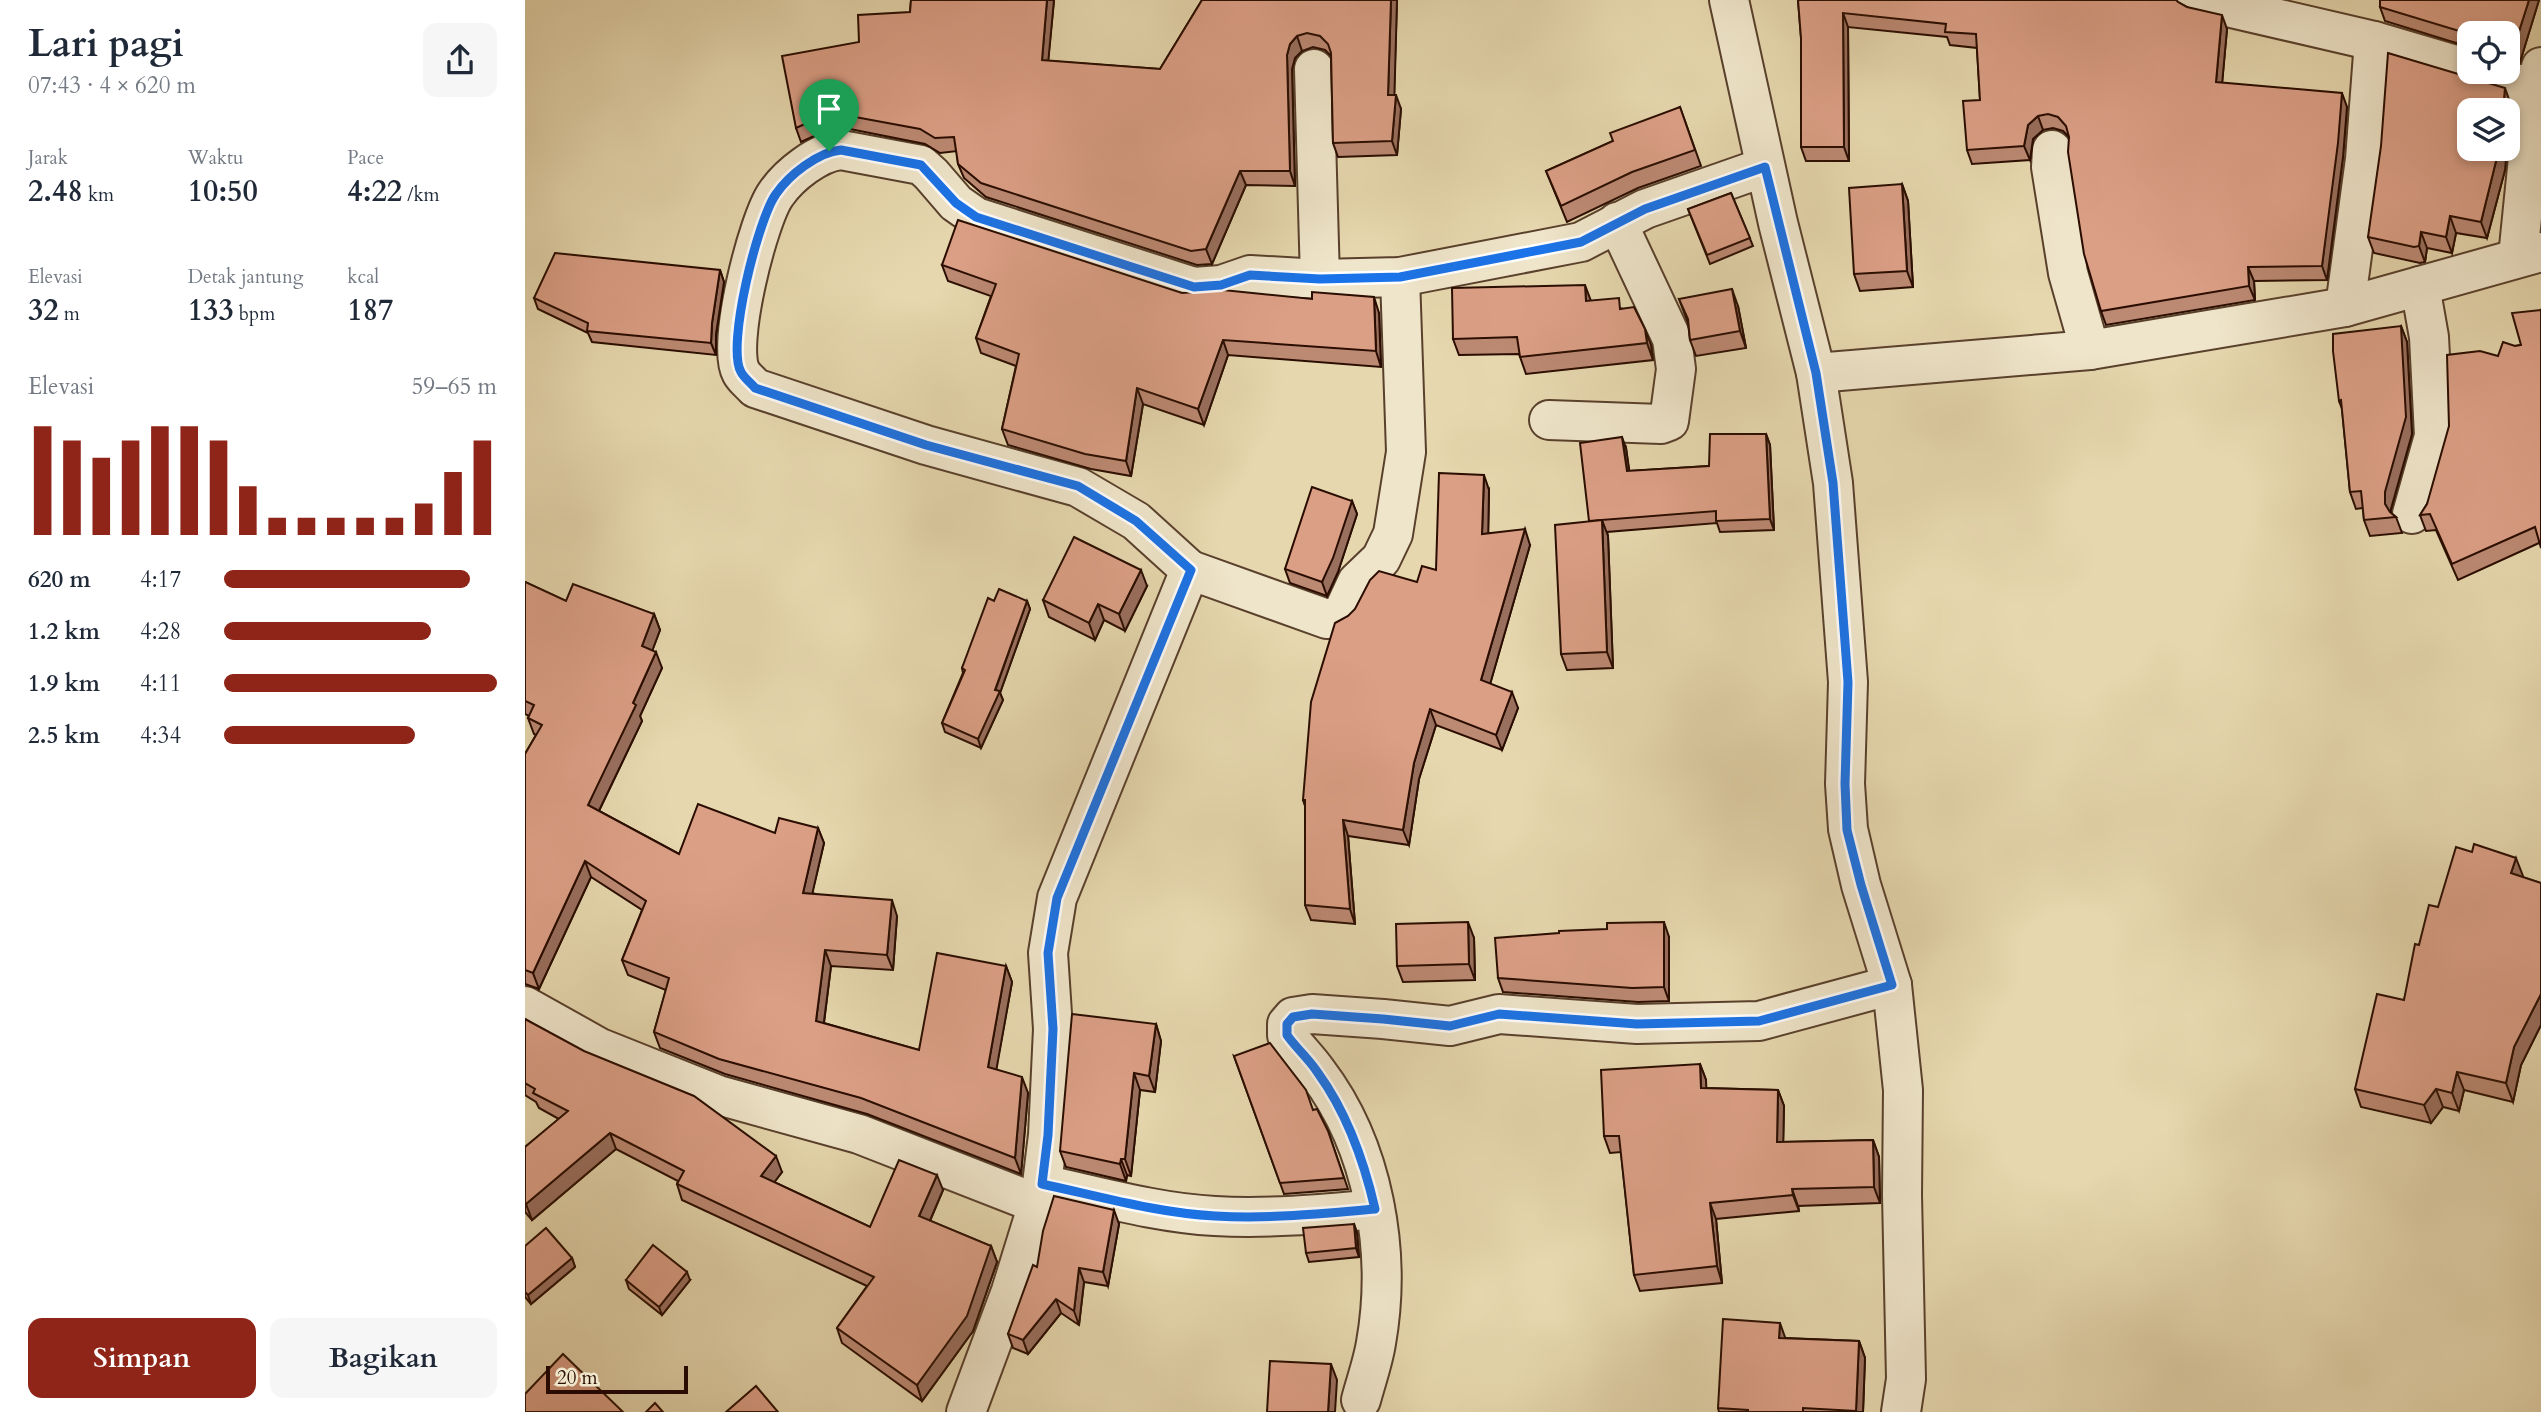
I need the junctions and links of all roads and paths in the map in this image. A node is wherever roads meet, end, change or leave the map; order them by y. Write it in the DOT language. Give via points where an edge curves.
graph roads {
  1 [pos="1729,0"];
  2 [pos="2197,0"];
  3 [pos="2374,41"];
  4 [pos="2457,65"];
  5 [pos="1314,69"];
  6 [pos="2520,76"];
  7 [pos="2538,78"];
  8 [pos="2052,150"];
  9 [pos="1765,167"];
  10 [pos="1617,222"];
  11 [pos="2530,254"];
  12 [pos="1400,277"];
  13 [pos="1320,279"];
  14 [pos="2420,286"];
  15 [pos="2345,307"];
  16 [pos="2090,350"];
  17 [pos="1816,373"];
  18 [pos="1549,420"];
  19 [pos="2412,514"];
  20 [pos="1191,570"];
  21 [pos="1892,985"];
  22 [pos="525,1006"];
  23 [pos="1040,1194"];
  24 [pos="1375,1209"];
  25 [pos="1361,1400"];
  26 [pos="965,1412"];
  27 [pos="1901,1412"];
  1 -- 9 [label="street"];
  2 -- 3 [label="street"];
  3 -- 4 [label="street"];
  3 -- 15 [label="street" via="2365,159"];
  5 -- 13 [label="street"];
  6 -- 7 [label="street"];
  7 -- 11 [label="street"];
  8 -- 16 [label="street" via="2068,273"];
  9 -- 10 [label="street"];
  9 -- 17 [label="street"];
  10 -- 12 [label="street" via="1581,242"];
  10 -- 18 [label="street" via="1672,339 1676,369 1669,421"];
  11 -- 14 [label="street"];
  12 -- 13 [label="street"];
  12 -- 20 [label="street" via="1406,452 1393,534 1381,559 1357,582 1338,617 1327,619"];
  13 -- 20 [label="street" via="1250,275 1221,285 1194,287 976,217 956,203 921,165 841,150 811,159 775,194 754,246 736,348 740,371 755,388 926,445 1078,486 1136,521"];
  14 -- 15 [label="street"];
  14 -- 19 [label="street" via="2429,337 2434,436"];
  15 -- 16 [label="street"];
  16 -- 17 [label="street"];
  17 -- 21 [label="street" via="1833,483 1848,682 1847,830"];
  20 -- 23 [label="street" via="1057,898 1048,953 1053,1029"];
  21 -- 24 [label="street" via="1759,1021 1637,1024 1499,1014 1450,1026 1312,1014 1293,1017 1287,1035 1318,1072 1346,1121"];
  21 -- 27 [label="street" via="1903,1090 1906,1379"];
  22 -- 23 [label="street" via="600,1048 718,1095 859,1134"];
  23 -- 24 [label="street" via="1214,1216 1293,1217"];
  23 -- 26 [label="street" via="1011,1291"];
  24 -- 25 [label="street" via="1383,1288 1376,1345"];
}
